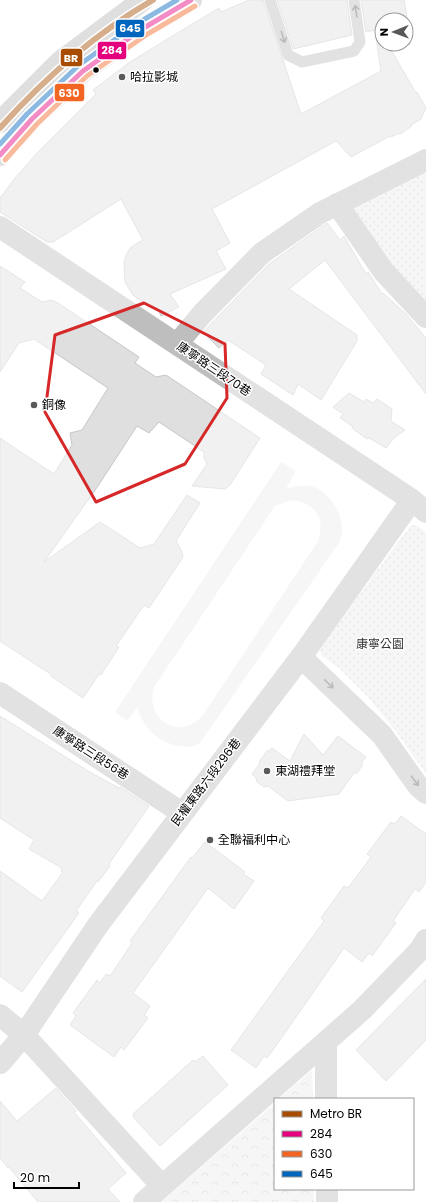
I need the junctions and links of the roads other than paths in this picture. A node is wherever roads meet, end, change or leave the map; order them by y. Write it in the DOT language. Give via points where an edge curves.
graph roads {
  1 [pos="143,0"];
  2 [pos="191,0"];
  3 [pos="270,0"];
  4 [pos="354,0"];
  5 [pos="0,122"];
  6 [pos="0,155"];
  7 [pos="426,160"];
  8 [pos="337,204"];
  9 [pos="0,227"];
  10 [pos="426,317"];
  11 [pos="177,344"];
  12 [pos="419,506"];
  13 [pos="301,657"];
  14 [pos="0,693"];
  15 [pos="426,793"];
  16 [pos="182,813"];
  17 [pos="426,940"];
  18 [pos="0,1015"];
  19 [pos="24,1035"];
  20 [pos="326,1042"];
  21 [pos="0,1063"];
  22 [pos="326,1098"];
  23 [pos="162,1186"];
  24 [pos="327,1190"];
  25 [pos="144,1202"];
  26 [pos="327,1202"];
  1 -- 5 [label="main road" via="60,62"];
  2 -- 6 [label="main road" via="142,29 83,71 32,119"];
  3 -- 4 [label="lane, one-way" via="288,55 302,62 354,51 360,42"];
  7 -- 8 [label="street"];
  8 -- 10 [label="street" via="384,272"];
  8 -- 11 [label="street" via="262,253 203,313"];
  9 -- 11 [label="street, 康寧路三段70巷"];
  11 -- 12 [label="street, 康寧路三段70巷"];
  12 -- 13 [label="street, 民權東路六段296巷"];
  13 -- 15 [label="street, one-way" via="382,735 418,786"];
  13 -- 16 [label="street, 民權東路六段296巷"];
  14 -- 16 [label="street, 康寧路三段56巷"];
  16 -- 19 [label="street, 民權東路六段296巷" via="98,925"];
  17 -- 20 [label="street" via="420,950 362,1010"];
  18 -- 19 [label="street"];
  19 -- 21 [label="street, 民權東路六段296巷"];
  19 -- 23 [label="street"];
  20 -- 22 [label="street"];
  20 -- 23 [label="street"];
  23 -- 25 [label="street"];
  24 -- 26 [label="street"];
}
